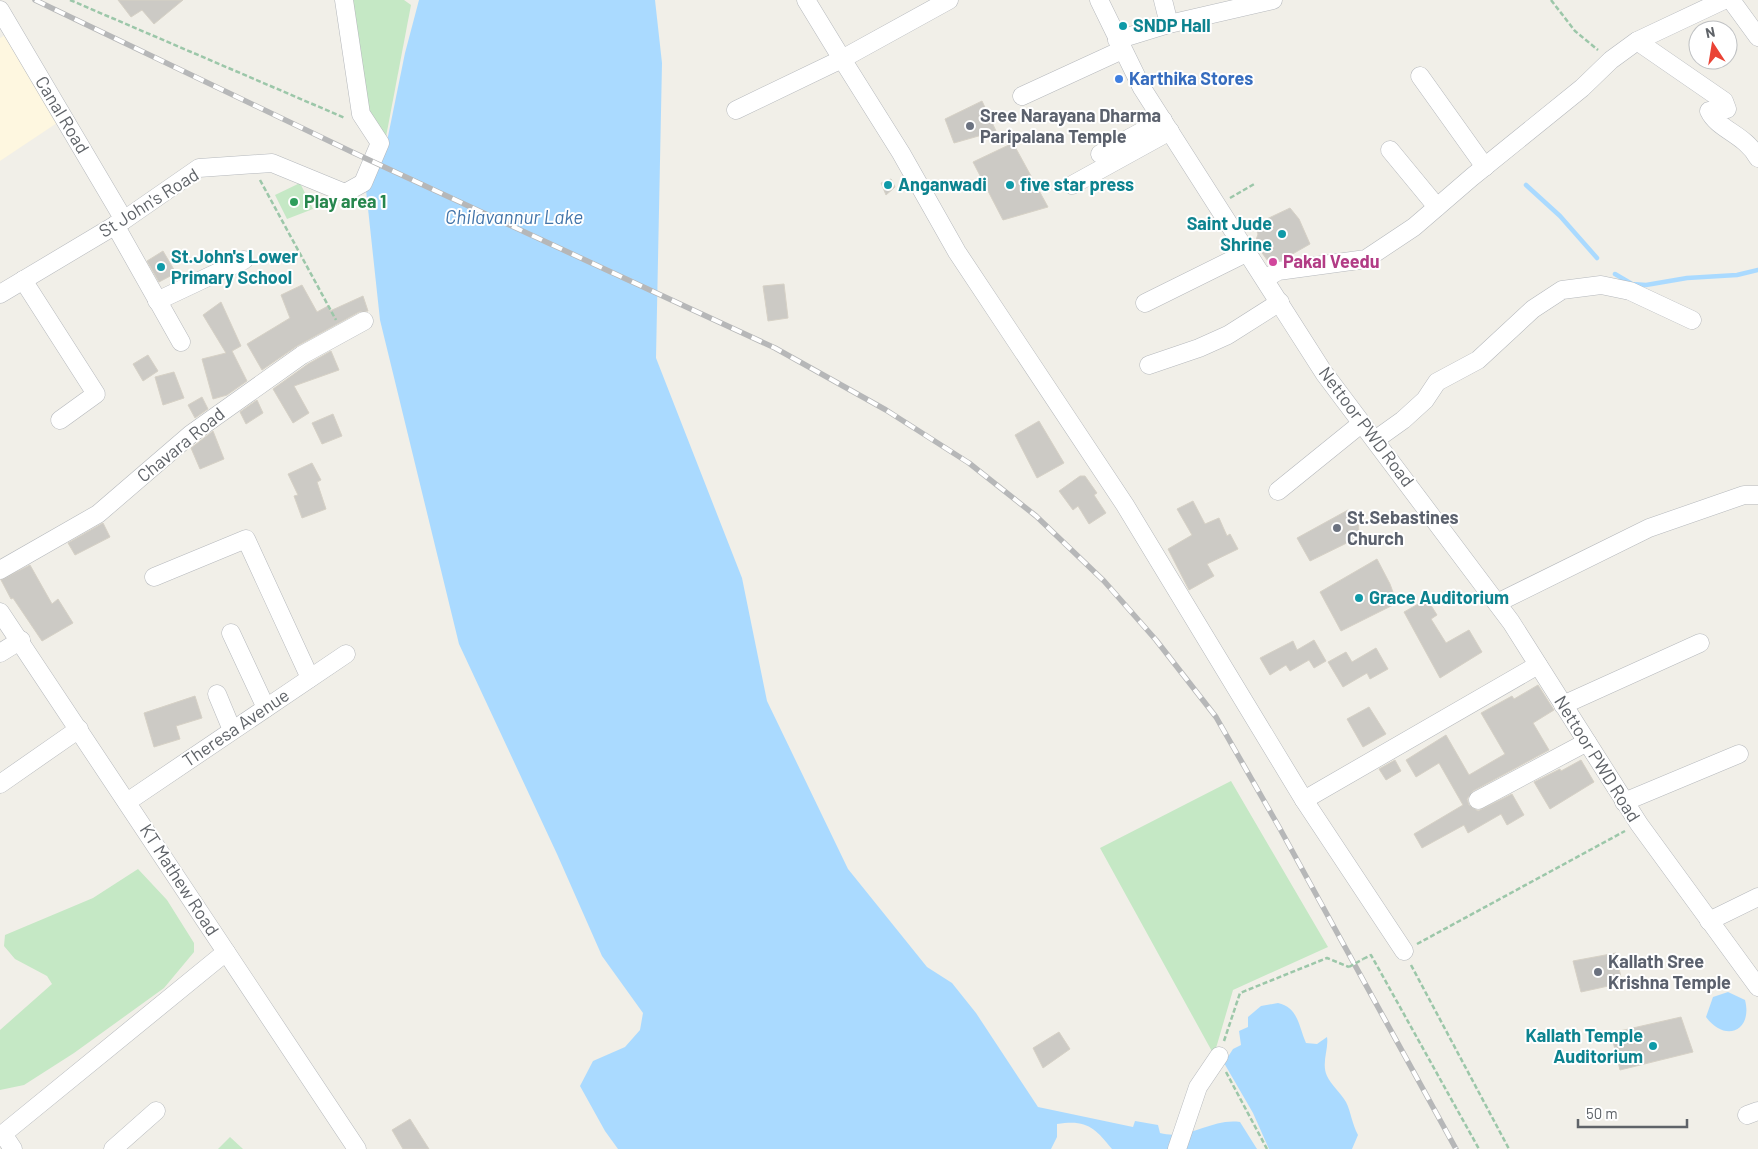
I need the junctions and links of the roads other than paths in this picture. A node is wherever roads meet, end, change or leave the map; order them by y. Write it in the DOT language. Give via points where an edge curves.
graph roads {
  1 [pos="344,0"];
  2 [pos="806,0"];
  3 [pos="949,0"];
  4 [pos="1099,0"];
  5 [pos="1163,0"];
  6 [pos="1273,0"];
  7 [pos="1724,0"];
  8 [pos="1730,0"];
  9 [pos="926,6"];
  10 [pos="0,10"];
  11 [pos="1169,24"];
  12 [pos="1758,37"];
  13 [pos="1636,41"];
  14 [pos="1119,45"];
  15 [pos="842,59"];
  16 [pos="1420,76"];
  17 [pos="1022,96"];
  18 [pos="736,110"];
  19 [pos="1166,125"];
  20 [pos="1390,150"];
  21 [pos="1100,154"];
  22 [pos="1758,158"];
  23 [pos="1485,167"];
  24 [pos="1072,185"];
  25 [pos="1437,207"];
  26 [pos="119,223"];
  27 [pos="1248,252"];
  28 [pos="244,260"];
  29 [pos="1265,279"];
  30 [pos="23,280"];
  31 [pos="0,294"];
  32 [pos="157,301"];
  33 [pos="1280,302"];
  34 [pos="1145,303"];
  35 [pos="1692,320"];
  36 [pos="364,321"];
  37 [pos="181,342"];
  38 [pos="1149,365"];
  39 [pos="60,420"];
  40 [pos="1362,423"];
  41 [pos="1375,440"];
  42 [pos="1278,492"];
  43 [pos="1758,495"];
  44 [pos="0,570"];
  45 [pos="154,577"];
  46 [pos="1497,603"];
  47 [pos="0,612"];
  48 [pos="231,633"];
  49 [pos="21,640"];
  50 [pos="1700,643"];
  51 [pos="0,653"];
  52 [pos="346,654"];
  53 [pos="1538,665"];
  54 [pos="310,678"];
  55 [pos="217,694"];
  56 [pos="1563,705"];
  57 [pos="266,708"];
  58 [pos="79,729"];
  59 [pos="232,730"];
  60 [pos="1587,742"];
  61 [pos="1739,754"];
  62 [pos="0,784"];
  63 [pos="1304,800"];
  64 [pos="1478,800"];
  65 [pos="127,802"];
  66 [pos="1624,802"];
  67 [pos="1758,897"];
  68 [pos="1709,921"];
  69 [pos="1404,951"];
  70 [pos="226,952"];
  71 [pos="1756,980"];
  72 [pos="1219,1056"];
  73 [pos="156,1111"];
  74 [pos="14,1149"];
  75 [pos="113,1149"];
  76 [pos="357,1149"];
  77 [pos="1177,1149"];
  1 -- 26 [label="street, St John's Road" via="361,114 380,144 364,183 344,193 272,163 200,168"];
  2 -- 15 [label="street"];
  3 -- 9 [label="street"];
  4 -- 14 [label="street, Nettoor PWD Road"];
  5 -- 11 [label="street"];
  6 -- 11 [label="street"];
  7 -- 13 [label="street"];
  8 -- 12 [label="street"];
  9 -- 15 [label="street"];
  10 -- 26 [label="street, Canal Road"];
  11 -- 14 [label="street"];
  13 -- 22 [label="street" via="1718,95 1727,109 1709,111 1713,119 1740,136"];
  13 -- 23 [label="street"];
  14 -- 17 [label="street"];
  14 -- 19 [label="street, Nettoor PWD Road"];
  15 -- 18 [label="street"];
  15 -- 63 [label="street" via="901,153 957,252 1125,505"];
  16 -- 23 [label="street"];
  19 -- 21 [label="street"];
  19 -- 24 [label="street"];
  19 -- 27 [label="street, Nettoor PWD Road"];
  20 -- 25 [label="street"];
  23 -- 25 [label="street"];
  25 -- 29 [label="street" via="1414,227 1366,259 1278,271"];
  26 -- 30 [label="street, St John's Road"];
  26 -- 32 [label="street, Canal Road"];
  27 -- 29 [label="street, Nettoor PWD Road"];
  27 -- 34 [label="street"];
  28 -- 32 [label="street"];
  29 -- 33 [label="street, Nettoor PWD Road"];
  30 -- 31 [label="street, St John's Road"];
  30 -- 39 [label="street" via="96,394"];
  32 -- 37 [label="street, Canal Road"];
  33 -- 38 [label="street" via="1228,335"];
  33 -- 40 [label="street, Nettoor PWD Road" via="1324,373"];
  35 -- 41 [label="street" via="1630,291 1600,284 1562,290 1533,309 1478,360 1437,382 1403,420"];
  36 -- 44 [label="street, Chavara Road" via="302,355 191,434 98,514"];
  40 -- 41 [label="street, Nettoor PWD Road"];
  40 -- 42 [label="street"];
  41 -- 46 [label="street, Nettoor PWD Road"];
  43 -- 46 [label="street" via="1744,495 1649,528"];
  45 -- 54 [label="street" via="246,538"];
  46 -- 53 [label="street, Nettoor PWD Road"];
  47 -- 49 [label="street, KT Mathew Road"];
  48 -- 57 [label="street"];
  49 -- 51 [label="street"];
  49 -- 58 [label="street, KT Mathew Road"];
  50 -- 56 [label="street"];
  52 -- 54 [label="street, Theresa Avenue"];
  53 -- 56 [label="street, Nettoor PWD Road"];
  53 -- 63 [label="street"];
  54 -- 57 [label="street, Theresa Avenue"];
  55 -- 59 [label="street"];
  56 -- 60 [label="street, Nettoor PWD Road"];
  57 -- 59 [label="street, Theresa Avenue"];
  58 -- 62 [label="street"];
  58 -- 65 [label="street, KT Mathew Road"];
  59 -- 65 [label="street, Theresa Avenue"];
  60 -- 64 [label="street"];
  60 -- 66 [label="street, Nettoor PWD Road"];
  61 -- 66 [label="street"];
  63 -- 69 [label="street"];
  65 -- 70 [label="street, KT Mathew Road"];
  66 -- 68 [label="street, Nettoor PWD Road"];
  67 -- 68 [label="street"];
  68 -- 71 [label="street, Nettoor PWD Road"];
  70 -- 74 [label="street" via="3,1134"];
  70 -- 76 [label="street, KT Mathew Road"];
  72 -- 77 [label="street" via="1198,1087"];
  73 -- 75 [label="street"];
}
